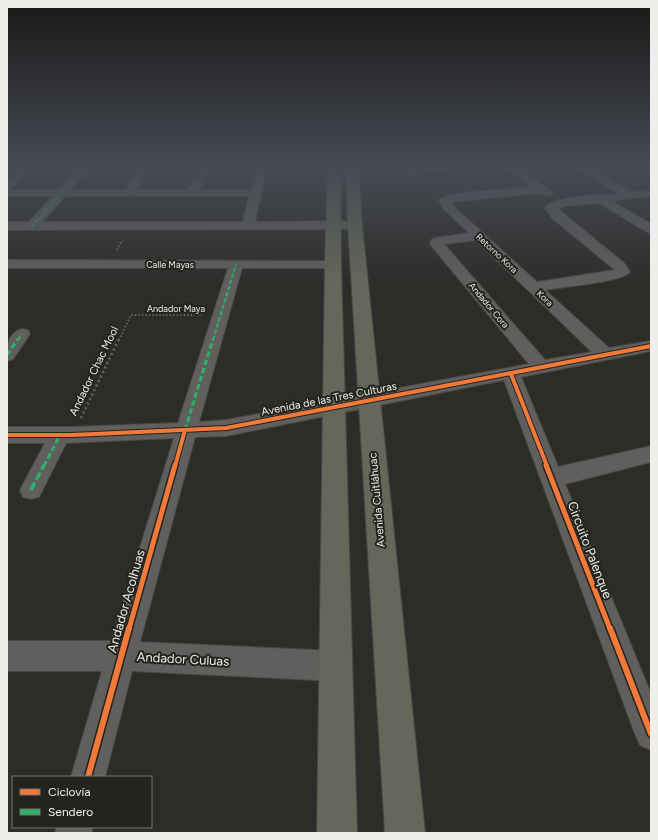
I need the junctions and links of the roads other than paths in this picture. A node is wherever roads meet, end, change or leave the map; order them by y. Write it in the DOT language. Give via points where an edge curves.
graph roads {
  1 [pos="50,206"];
  2 [pos="252,206"];
  3 [pos="341,206"];
  4 [pos="347,206"];
  5 [pos="447,206"];
  6 [pos="554,206"];
  7 [pos="613,206"];
  8 [pos="248,225"];
  9 [pos="344,225"];
  10 [pos="7,226"];
  11 [pos="32,226"];
  12 [pos="651,229"];
  13 [pos="479,236"];
  14 [pos="7,264"];
  15 [pos="236,264"];
  16 [pos="333,264"];
  17 [pos="533,287"];
  18 [pos="22,334"];
  19 [pos="651,346"];
  20 [pos="7,355"];
  21 [pos="606,355"];
  22 [pos="542,368"];
  23 [pos="511,374"];
  24 [pos="369,400"];
  25 [pos="335,408"];
  26 [pos="186,430"];
  27 [pos="7,435"];
  28 [pos="66,435"];
  29 [pos="651,454"];
  30 [pos="551,478"];
  31 [pos="31,490"];
  32 [pos="7,656"];
  33 [pos="121,656"];
  34 [pos="336,666"];
  35 [pos="651,734"];
  36 [pos="88,776"];
  37 [pos="337,833"];
  38 [pos="405,833"];
  1 -- 11 [label="street"];
  2 -- 8 [label="street"];
  3 -- 9 [label="main road, Avenida Cuitláhuac"];
  4 -- 9 [label="main road, Avenida Cuitláhuac"];
  5 -- 13 [label="street, Retorno Kora"];
  6 -- 17 [label="street, Kora" via="550,208 556,215 623,272"];
  7 -- 12 [label="street"];
  8 -- 9 [label="street"];
  8 -- 11 [label="street"];
  9 -- 16 [label="main road, Avenida Cuitláhuac"];
  9 -- 24 [label="main road, Avenida Cuitláhuac"];
  10 -- 11 [label="street"];
  13 -- 17 [label="street, Retorno Kora"];
  13 -- 22 [label="street, Andador Cora" via="437,242"];
  14 -- 15 [label="street, Calle Mayas"];
  15 -- 16 [label="street, Calle Mayas"];
  15 -- 26 [label="street, Andador Acolhuas"];
  16 -- 25 [label="main road, Avenida Cuitláhuac"];
  17 -- 21 [label="street, Kora"];
  18 -- 20 [label="street"];
  19 -- 21 [label="street, Avenida de las Tres Culturas"];
  21 -- 22 [label="street, Avenida de las Tres Culturas"];
  22 -- 23 [label="street, Avenida de las Tres Culturas"];
  23 -- 24 [label="street, Avenida de las Tres Culturas"];
  23 -- 30 [label="street, Circuito Palenque"];
  24 -- 25 [label="street, Avenida de las Tres Culturas"];
  24 -- 38 [label="main road, Avenida Cuitláhuac"];
  25 -- 26 [label="street, Avenida de las Tres Culturas" via="226,428"];
  25 -- 34 [label="main road, Avenida Cuitláhuac"];
  26 -- 28 [label="street, Avenida de las Tres Culturas"];
  26 -- 33 [label="street, Andador Acolhuas"];
  27 -- 28 [label="street, Avenida de las Tres Culturas"];
  28 -- 31 [label="street"];
  29 -- 30 [label="street"];
  30 -- 35 [label="street, Circuito Palenque"];
  32 -- 33 [label="street, Andador Culuas"];
  33 -- 34 [label="street, Andador Culuas"];
  33 -- 36 [label="street, Andador Acolhuas"];
  34 -- 37 [label="main road, Avenida Cuitláhuac"];
}
